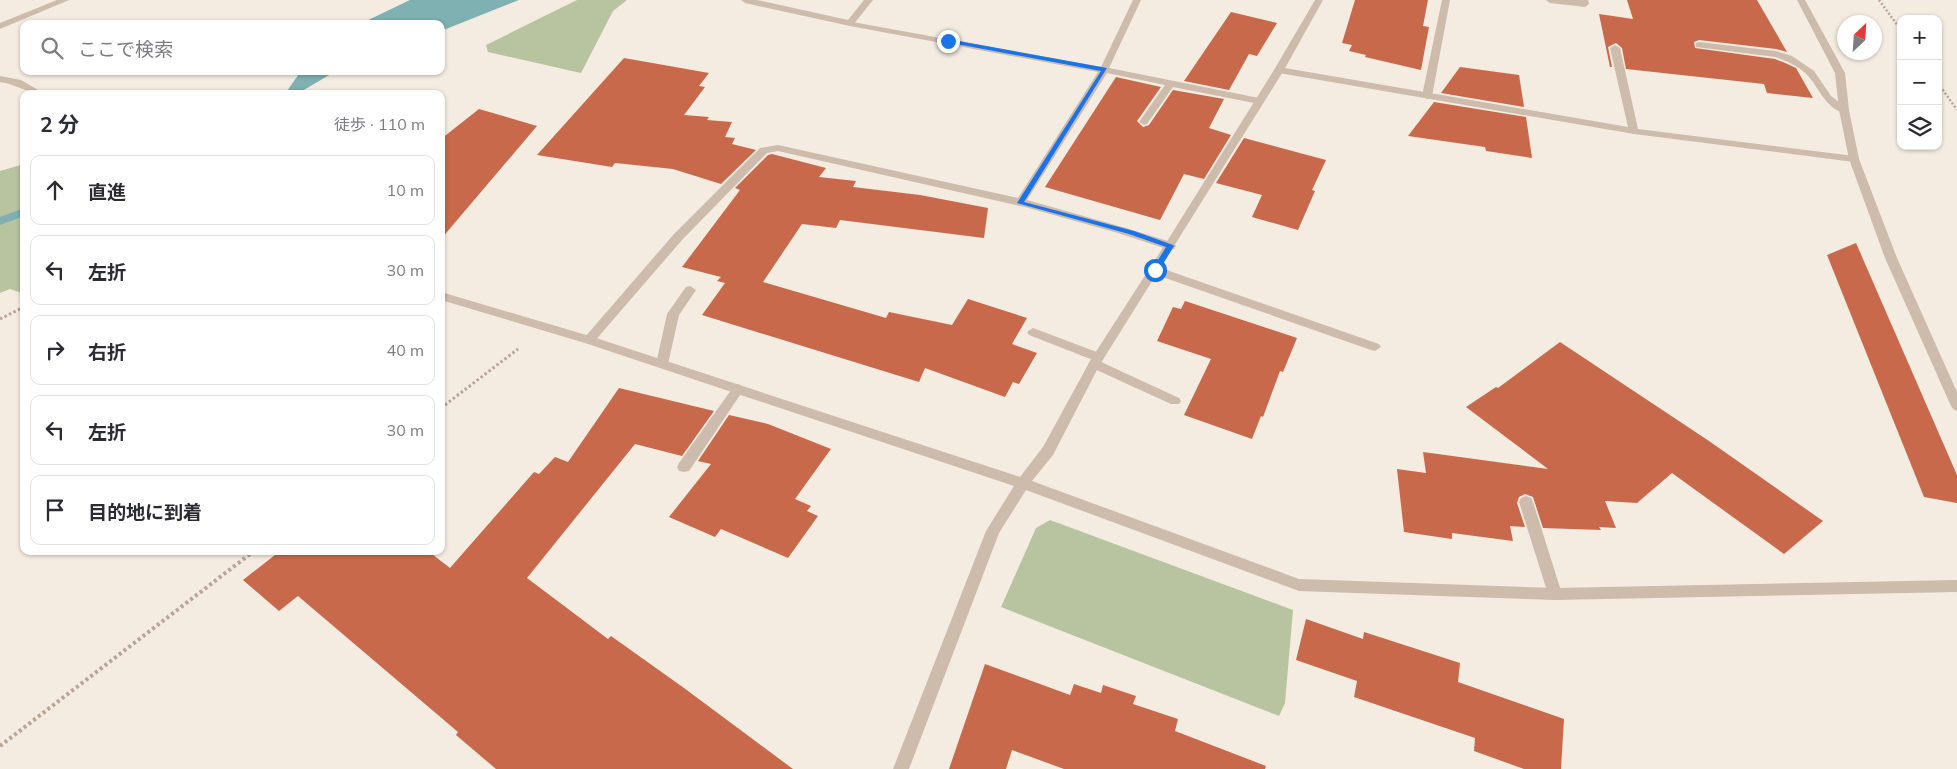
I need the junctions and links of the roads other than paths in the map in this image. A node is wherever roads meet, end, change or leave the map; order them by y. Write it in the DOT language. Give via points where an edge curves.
graph roads {
  1 [pos="65,0"];
  2 [pos="745,0"];
  3 [pos="869,0"];
  4 [pos="1137,0"];
  5 [pos="1319,0"];
  6 [pos="1446,0"];
  7 [pos="1550,0"];
  8 [pos="1584,0"];
  9 [pos="1801,0"];
  10 [pos="850,23"];
  11 [pos="0,26"];
  12 [pos="1699,45"];
  13 [pos="1615,48"];
  14 [pos="1104,70"];
  15 [pos="1279,70"];
  16 [pos="0,79"];
  17 [pos="1171,83"];
  18 [pos="33,90"];
  19 [pos="1427,96"];
  20 [pos="1259,101"];
  21 [pos="1844,110"];
  22 [pos="1144,122"];
  23 [pos="1634,132"];
  24 [pos="1854,159"];
  25 [pos="1020,203"];
  26 [pos="1170,246"];
  27 [pos="1155,270"];
  28 [pos="690,290"];
  29 [pos="445,297"];
  30 [pos="1033,332"];
  31 [pos="589,340"];
  32 [pos="1375,347"];
  33 [pos="1096,360"];
  34 [pos="662,364"];
  35 [pos="738,389"];
  36 [pos="1175,401"];
  37 [pos="1957,406"];
  38 [pos="684,466"];
  39 [pos="1023,483"];
  40 [pos="1526,502"];
  41 [pos="1957,586"];
  42 [pos="1555,594"];
  43 [pos="901,769"];
  1 -- 11 [label="street"];
  2 -- 10 [label="street"];
  3 -- 10 [label="street"];
  4 -- 14 [label="street"];
  5 -- 15 [label="street"];
  6 -- 19 [label="street"];
  7 -- 8 [label="street" via="1585,4"];
  9 -- 21 [label="street" via="1840,73"];
  10 -- 14 [label="street"];
  12 -- 21 [label="street" via="1789,58 1811,73 1828,98"];
  13 -- 23 [label="street"];
  14 -- 17 [label="street"];
  14 -- 25 [label="street"];
  15 -- 19 [label="street"];
  15 -- 20 [label="street"];
  16 -- 18 [label="street" via="18,82"];
  17 -- 20 [label="street"];
  17 -- 22 [label="street"];
  19 -- 23 [label="street"];
  20 -- 26 [label="street"];
  21 -- 24 [label="street"];
  23 -- 24 [label="street"];
  24 -- 37 [label="street" via="1891,258"];
  25 -- 26 [label="street" via="1131,232"];
  25 -- 31 [label="street" via="778,148 764,150 678,237"];
  26 -- 27 [label="street"];
  27 -- 32 [label="street"];
  27 -- 33 [label="street"];
  28 -- 34 [label="street" via="673,314"];
  29 -- 31 [label="street"];
  30 -- 33 [label="street"];
  31 -- 34 [label="street"];
  33 -- 36 [label="street"];
  33 -- 39 [label="street" via="1048,451"];
  34 -- 35 [label="street"];
  35 -- 38 [label="street"];
  35 -- 39 [label="street"];
  39 -- 42 [label="street" via="1299,585"];
  39 -- 43 [label="street" via="993,531"];
  40 -- 42 [label="street"];
  41 -- 42 [label="street"];
}
